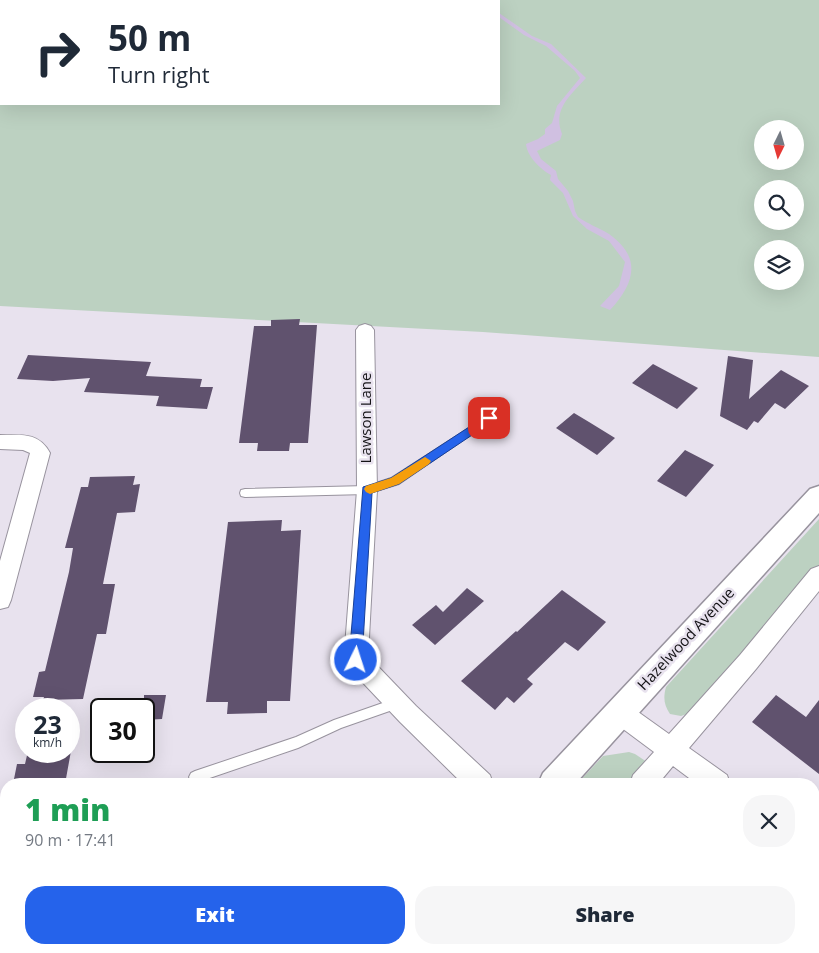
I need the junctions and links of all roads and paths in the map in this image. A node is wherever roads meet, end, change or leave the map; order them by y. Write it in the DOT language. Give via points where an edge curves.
graph roads {
  1 [pos="366,330"];
  2 [pos="489,418"];
  3 [pos="0,442"];
  4 [pos="367,490"];
  5 [pos="245,492"];
  6 [pos="819,496"];
  7 [pos="819,575"];
  8 [pos="0,600"];
  9 [pos="397,703"];
  10 [pos="619,712"];
  11 [pos="670,749"];
  12 [pos="195,777"];
  13 [pos="475,778"];
  14 [pos="559,778"];
  15 [pos="647,778"];
  16 [pos="710,778"];
  1 -- 4 [label="street, Lawson Lane"];
  2 -- 4 [label="lane" via="395,481"];
  3 -- 8 [label="street" via="33,444 40,453"];
  4 -- 5 [label="lane"];
  4 -- 9 [label="street, Lawson Lane" via="356,660"];
  6 -- 10 [label="street, Hazelwood Avenue"];
  7 -- 11 [label="street" via="748,662"];
  9 -- 12 [label="lane" via="298,742"];
  9 -- 13 [label="street, Lawson Lane"];
  10 -- 11 [label="street"];
  10 -- 14 [label="street, Hazelwood Avenue"];
  11 -- 15 [label="street"];
  11 -- 16 [label="street"];
}
